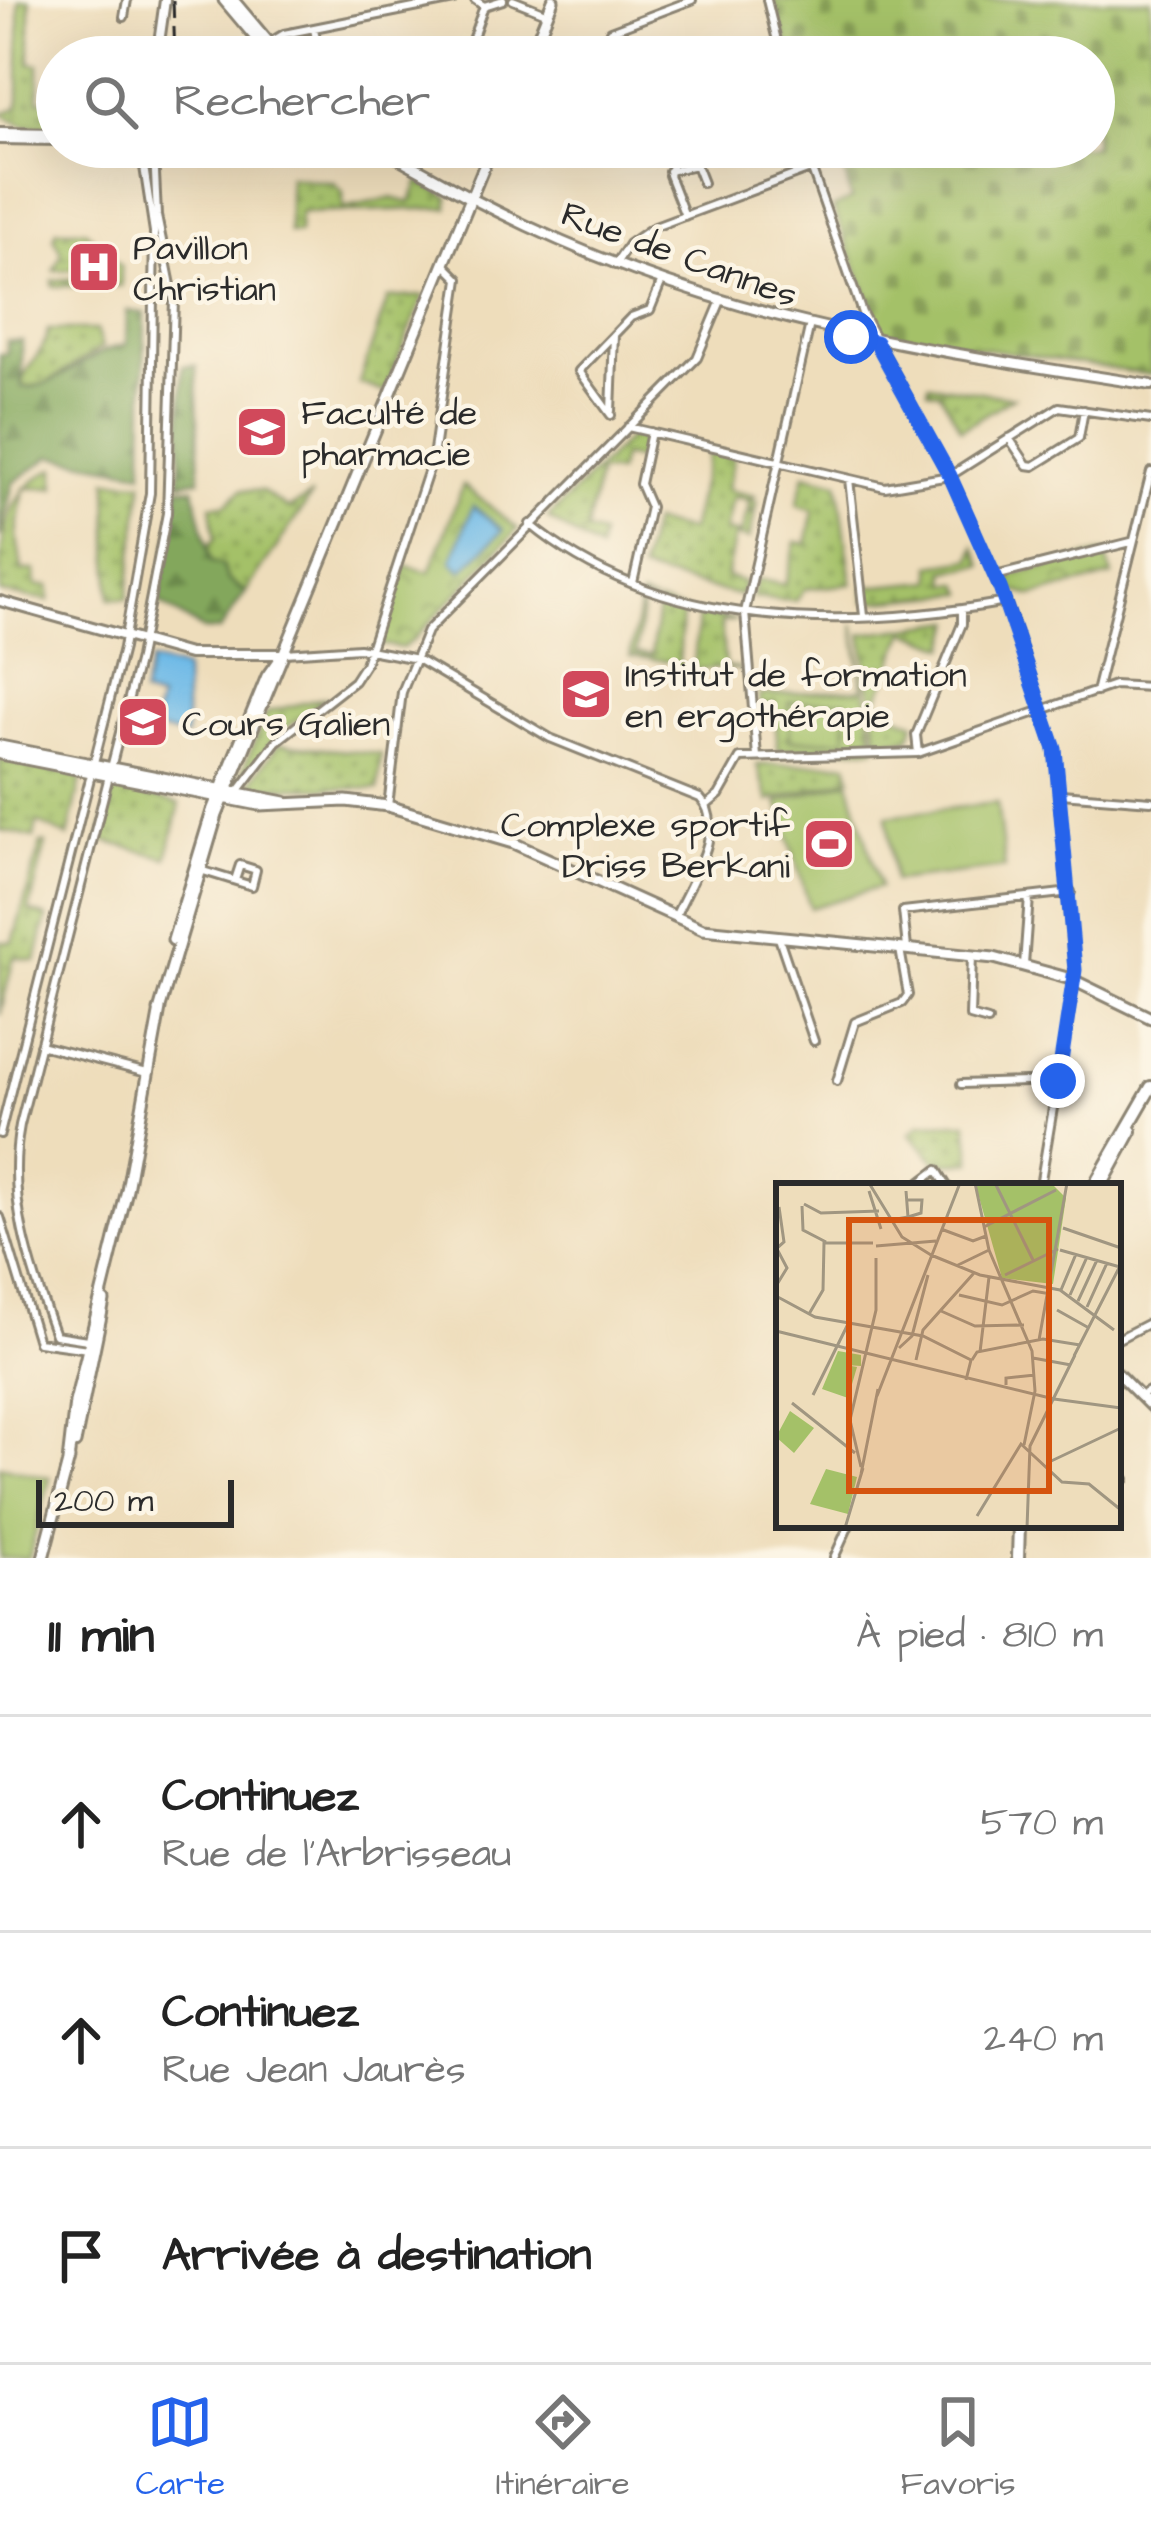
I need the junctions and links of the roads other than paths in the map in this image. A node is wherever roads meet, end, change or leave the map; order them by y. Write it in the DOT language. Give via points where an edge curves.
graph roads {
  1 [pos="127,0"];
  2 [pos="166,0"];
  3 [pos="454,0"];
  4 [pos="475,0"];
  5 [pos="503,0"];
  6 [pos="513,0"];
  7 [pos="553,0"];
  8 [pos="692,0"];
  9 [pos="767,0"];
  10 [pos="235,1"];
  11 [pos="484,6"];
  12 [pos="548,14"];
  13 [pos="124,17"];
  14 [pos="314,28"];
  15 [pos="160,36"];
  16 [pos="261,36"];
  17 [pos="263,36"];
  18 [pos="290,36"];
  19 [pos="315,36"];
  20 [pos="473,36"];
  21 [pos="539,36"];
  22 [pos="608,36"];
  23 [pos="776,36"];
  24 [pos="0,136"];
  25 [pos="36,137"];
  26 [pos="144,168"];
  27 [pos="158,168"];
  28 [pos="417,168"];
  29 [pos="483,168"];
  30 [pos="671,168"];
  31 [pos="683,168"];
  32 [pos="697,168"];
  33 [pos="810,169"];
  34 [pos="670,171"];
  35 [pos="703,183"];
  36 [pos="471,198"];
  37 [pos="685,216"];
  38 [pos="443,264"];
  39 [pos="615,265"];
  40 [pos="170,277"];
  41 [pos="180,277"];
  42 [pos="661,283"];
  43 [pos="720,303"];
  44 [pos="809,328"];
  45 [pos="614,334"];
  46 [pos="876,342"];
  47 [pos="152,361"];
  48 [pos="173,362"];
  49 [pos="1151,385"];
  50 [pos="1084,410"];
  51 [pos="1151,421"];
  52 [pos="628,427"];
  53 [pos="651,432"];
  54 [pos="1009,438"];
  55 [pos="779,463"];
  56 [pos="1151,472"];
  57 [pos="950,476"];
  58 [pos="849,479"];
  59 [pos="530,524"];
  60 [pos="1130,542"];
  61 [pos="995,576"];
  62 [pos="632,583"];
  63 [pos="0,601"];
  64 [pos="1006,602"];
  65 [pos="962,609"];
  66 [pos="745,612"];
  67 [pos="864,616"];
  68 [pos="125,638"];
  69 [pos="142,643"];
  70 [pos="371,649"];
  71 [pos="285,653"];
  72 [pos="412,658"];
  73 [pos="1151,687"];
  74 [pos="1096,692"];
  75 [pos="1042,711"];
  76 [pos="0,750"];
  77 [pos="918,753"];
  78 [pos="757,757"];
  79 [pos="92,768"];
  80 [pos="110,772"];
  81 [pos="226,794"];
  82 [pos="1061,794"];
  83 [pos="1151,801"];
  84 [pos="707,805"];
  85 [pos="388,806"];
  86 [pos="200,870"];
  87 [pos="235,880"];
  88 [pos="1071,892"];
  89 [pos="1029,897"];
  90 [pos="675,918"];
  91 [pos="779,938"];
  92 [pos="903,950"];
  93 [pos="972,955"];
  94 [pos="1024,964"];
  95 [pos="1075,980"];
  96 [pos="160,1011"];
  97 [pos="1151,1018"];
  98 [pos="988,1021"];
  99 [pos="814,1041"];
  100 [pos="40,1046"];
  101 [pos="148,1074"];
  102 [pos="837,1081"];
  103 [pos="1058,1081"];
  104 [pos="961,1084"];
  105 [pos="1151,1087"];
  106 [pos="0,1134"];
  107 [pos="920,1183"];
  108 [pos="945,1183"];
  109 [pos="1041,1183"];
  110 [pos="1100,1183"];
  111 [pos="0,1216"];
  112 [pos="1151,1322"];
  113 [pos="1121,1337"];
  114 [pos="93,1346"];
  115 [pos="1121,1377"];
  116 [pos="1151,1390"];
  117 [pos="1140,1396"];
  118 [pos="1151,1407"];
  119 [pos="848,1528"];
  120 [pos="43,1558"];
  121 [pos="834,1558"];
  1 -- 13 [label="street"];
  2 -- 15 [label="street"];
  3 -- 14 [label="street"];
  4 -- 11 [label="street"];
  5 -- 11 [label="street"];
  6 -- 12 [label="street"];
  7 -- 12 [label="main road"];
  8 -- 22 [label="street"];
  9 -- 23 [label="street"];
  10 -- 16 [label="main road"];
  10 -- 17 [label="main road"];
  11 -- 20 [label="street"];
  12 -- 21 [label="main road"];
  14 -- 18 [label="street"];
  14 -- 19 [label="street"];
  24 -- 25 [label="street"];
  26 -- 47 [label="street" via="154,232"];
  27 -- 40 [label="street" via="157,216"];
  28 -- 36 [label="main road"];
  29 -- 36 [label="main road"];
  30 -- 34 [label="street"];
  31 -- 34 [label="street"];
  32 -- 35 [label="street"];
  33 -- 37 [label="street"];
  33 -- 46 [label="street"];
  34 -- 37 [label="street"];
  36 -- 38 [label="main road"];
  36 -- 39 [label="street, Rue de Cannes"];
  37 -- 39 [label="street" via="637,237"];
  38 -- 70 [label="street" via="459,279 438,432"];
  38 -- 71 [label="main road"];
  39 -- 42 [label="street, Rue de Cannes"];
  40 -- 41 [label="street"];
  40 -- 48 [label="street"];
  42 -- 43 [label="street, Rue de Cannes"];
  42 -- 45 [label="street" via="652,307"];
  43 -- 44 [label="street, Rue de Cannes"];
  43 -- 52 [label="street" via="703,350"];
  44 -- 46 [label="street, Rue de Cannes"];
  44 -- 55 [label="street"];
  45 -- 45 [label="street" via="579,371 611,415"];
  46 -- 49 [label="street, Rue de Cannes"];
  46 -- 57 [label="street"];
  47 -- 48 [label="street"];
  47 -- 68 [label="street" via="151,478"];
  48 -- 69 [label="street" via="170,479"];
  50 -- 51 [label="street"];
  50 -- 54 [label="street" via="1059,407"];
  50 -- 54 [label="street" via="1079,438 1034,466"];
  52 -- 53 [label="street"];
  52 -- 59 [label="street"];
  53 -- 55 [label="street"];
  53 -- 62 [label="street" via="640,484 650,510"];
  54 -- 57 [label="street"];
  55 -- 58 [label="street"];
  55 -- 66 [label="street"];
  56 -- 60 [label="street"];
  57 -- 58 [label="street" via="885,487"];
  57 -- 61 [label="street"];
  58 -- 67 [label="street"];
  59 -- 62 [label="street"];
  59 -- 72 [label="street" via="434,622"];
  60 -- 61 [label="street"];
  60 -- 74 [label="street"];
  61 -- 64 [label="street"];
  62 -- 66 [label="street"];
  63 -- 68 [label="street"];
  64 -- 65 [label="street"];
  64 -- 75 [label="street"];
  65 -- 67 [label="street"];
  65 -- 77 [label="street" via="916,735"];
  66 -- 67 [label="street"];
  66 -- 78 [label="street"];
  68 -- 69 [label="street"];
  68 -- 79 [label="street"];
  69 -- 71 [label="street" via="220,657"];
  69 -- 80 [label="street"];
  70 -- 71 [label="street"];
  70 -- 72 [label="street"];
  70 -- 81 [label="street" via="354,681"];
  71 -- 81 [label="main road" via="267,676"];
  72 -- 84 [label="street" via="545,736"];
  72 -- 85 [label="street"];
  73 -- 74 [label="street"];
  74 -- 75 [label="street"];
  75 -- 77 [label="street"];
  75 -- 82 [label="street"];
  76 -- 79 [label="main road"];
  77 -- 78 [label="street"];
  78 -- 84 [label="street" via="735,760"];
  79 -- 80 [label="main road"];
  79 -- 106 [label="street"];
  80 -- 81 [label="main road"];
  80 -- 100 [label="street"];
  81 -- 85 [label="main road" via="272,806"];
  81 -- 86 [label="main road"];
  81 -- 96 [label="main road" via="179,916"];
  82 -- 83 [label="street"];
  82 -- 88 [label="street"];
  84 -- 90 [label="street" via="710,833"];
  85 -- 90 [label="main road" via="514,843"];
  86 -- 87 [label="street"];
  86 -- 96 [label="main road"];
  88 -- 89 [label="street"];
  88 -- 95 [label="street"];
  89 -- 92 [label="street" via="903,911"];
  89 -- 94 [label="street"];
  90 -- 91 [label="main road" via="724,934"];
  91 -- 92 [label="main road"];
  91 -- 99 [label="street"];
  92 -- 93 [label="main road"];
  92 -- 102 [label="street" via="908,995 855,1022"];
  93 -- 94 [label="main road"];
  93 -- 98 [label="street" via="970,1016"];
  94 -- 95 [label="main road"];
  95 -- 97 [label="main road"];
  95 -- 103 [label="street"];
  96 -- 101 [label="main road"];
  100 -- 101 [label="street"];
  100 -- 114 [label="street" via="10,1172 56,1335"];
  101 -- 114 [label="main road"];
  103 -- 104 [label="street"];
  103 -- 109 [label="street"];
  105 -- 110 [label="main road"];
  107 -- 108 [label="street" via="937,1170"];
  111 -- 114 [label="street" via="38,1342"];
  112 -- 113 [label="street"];
  114 -- 120 [label="main road"];
  115 -- 117 [label="street"];
  116 -- 117 [label="street"];
  117 -- 118 [label="street"];
  119 -- 121 [label="street"];
}
